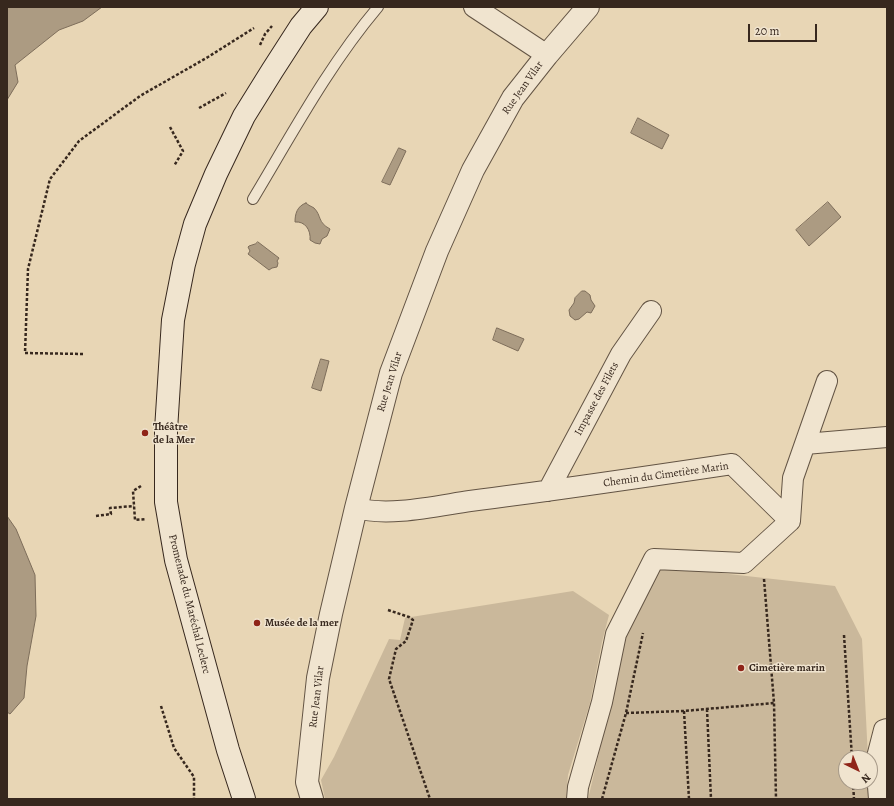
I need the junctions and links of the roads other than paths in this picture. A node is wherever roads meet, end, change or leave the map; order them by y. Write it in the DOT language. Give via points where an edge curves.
graph roads {
  1 [pos="317,7"];
  2 [pos="378,7"];
  3 [pos="474,7"];
  4 [pos="588,7"];
  5 [pos="547,55"];
  6 [pos="253,199"];
  7 [pos="651,311"];
  8 [pos="827,381"];
  9 [pos="887,437"];
  10 [pos="805,444"];
  11 [pos="548,491"];
  12 [pos="356,508"];
  13 [pos="790,521"];
  14 [pos="887,729"];
  15 [pos="244,799"];
  16 [pos="312,799"];
  17 [pos="577,799"];
  18 [pos="879,799"];
  1 -- 15 [label="street, Promenade du Maréchal Leclerc" via="301,26 244,116 216,174 195,224 184,264 174,320 166,430 166,502 176,560"];
  2 -- 6 [label="lane" via="361,27 320,88"];
  3 -- 5 [label="street"];
  4 -- 5 [label="street, Rue Jean Vilar"];
  5 -- 12 [label="street, Rue Jean Vilar" via="513,98 472,170 437,251 391,373"];
  7 -- 11 [label="street, Impasse des Filets" via="621,354"];
  8 -- 10 [label="street"];
  9 -- 10 [label="street"];
  10 -- 13 [label="street" via="793,478"];
  11 -- 12 [label="street, Chemin du Cimetière Marin" via="403,510 368,511"];
  11 -- 13 [label="street, Chemin du Cimetière Marin" via="732,464"];
  12 -- 16 [label="street, Rue Jean Vilar" via="318,678 308,782"];
  13 -- 17 [label="street" via="744,563 654,559 616,634 602,702 578,787"];
  14 -- 18 [label="street" via="884,730 876,761"];
}
